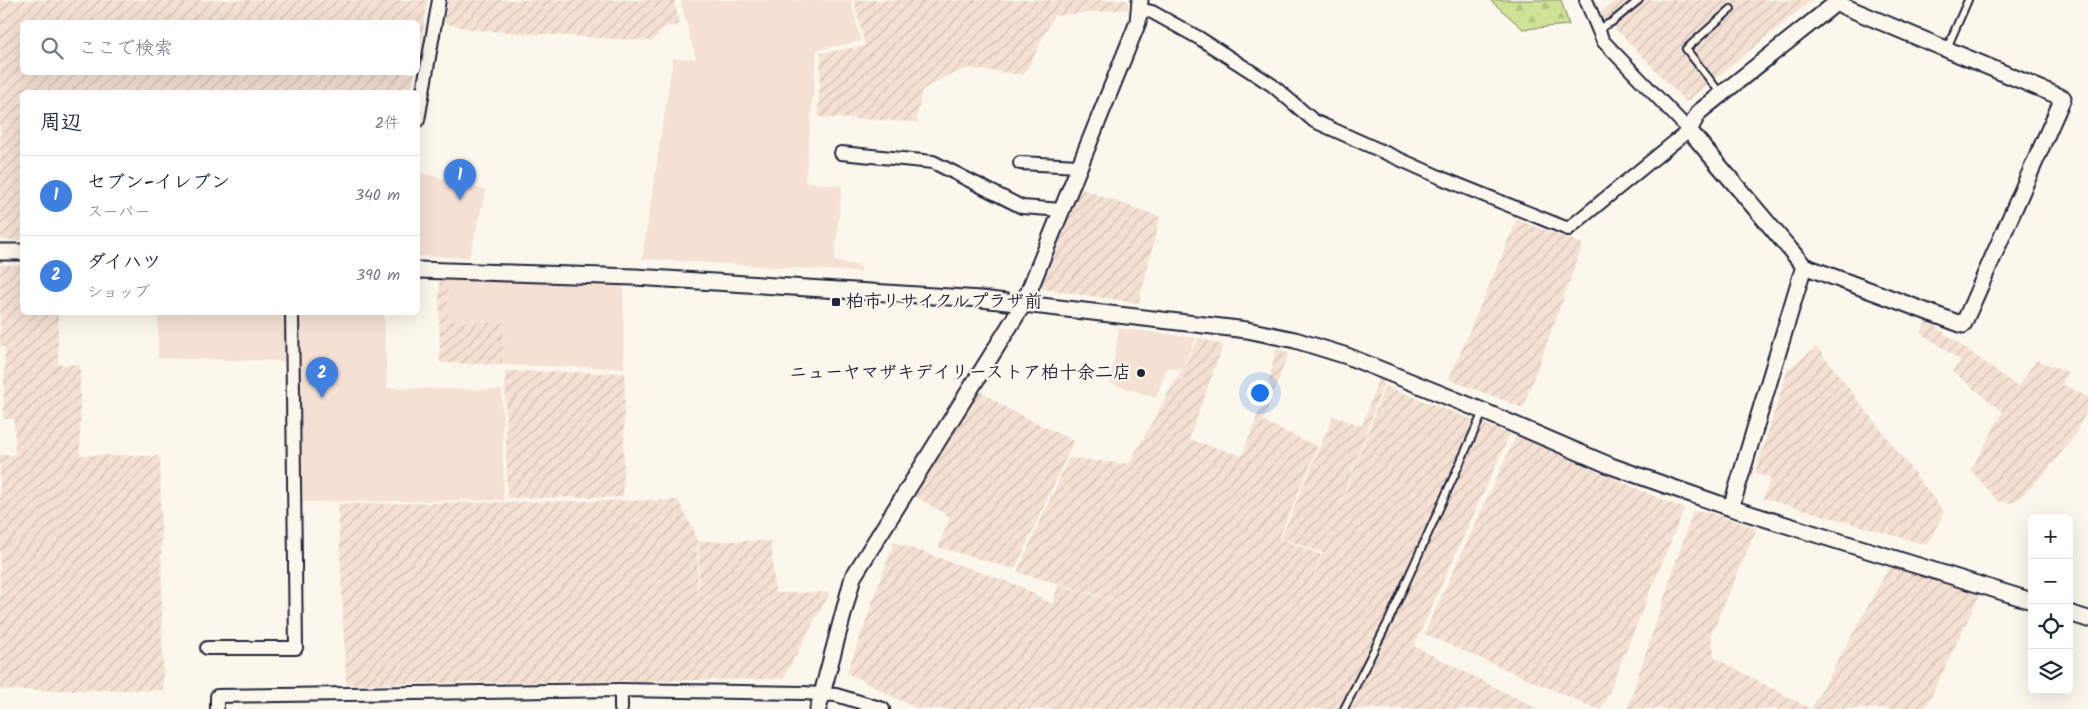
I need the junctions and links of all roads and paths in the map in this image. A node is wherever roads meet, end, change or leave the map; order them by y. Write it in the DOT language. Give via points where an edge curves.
graph roads {
  1 [pos="439,0"];
  2 [pos="1586,0"];
  3 [pos="1639,0"];
  4 [pos="1968,0"];
  5 [pos="1836,2"];
  6 [pos="1140,4"];
  7 [pos="1731,9"];
  8 [pos="1598,29"];
  9 [pos="1947,49"];
  10 [pos="1721,94"];
  11 [pos="420,109"];
  12 [pos="1689,130"];
  13 [pos="841,153"];
  14 [pos="1020,163"];
  15 [pos="1079,166"];
  16 [pos="1062,210"];
  17 [pos="0,252"];
  18 [pos="20,252"];
  19 [pos="1804,266"];
  20 [pos="420,270"];
  21 [pos="1024,303"];
  22 [pos="292,315"];
  23 [pos="1484,411"];
  24 [pos="1731,508"];
  25 [pos="2028,600"];
  26 [pos="2073,614"];
  27 [pos="2088,619"];
  28 [pos="207,648"];
  29 [pos="621,690"];
  30 [pos="822,694"];
  31 [pos="217,709"];
  32 [pos="621,709"];
  33 [pos="818,709"];
  34 [pos="882,709"];
  35 [pos="1344,709"];
  1 -- 11 [label="street"];
  2 -- 8 [label="street"];
  3 -- 8 [label="lane"];
  4 -- 9 [label="lane"];
  5 -- 9 [label="street"];
  5 -- 10 [label="street"];
  6 -- 12 [label="street" via="1272,85 1314,121 1444,179 1568,229"];
  6 -- 15 [label="street" via="1138,22"];
  7 -- 10 [label="lane" via="1686,49"];
  8 -- 12 [label="street" via="1603,42"];
  9 -- 19 [label="street" via="2063,98 1963,325"];
  10 -- 12 [label="street" via="1699,112"];
  12 -- 19 [label="street"];
  13 -- 16 [label="street" via="933,162 1022,207"];
  14 -- 15 [label="street"];
  15 -- 16 [label="street"];
  16 -- 21 [label="street"];
  17 -- 18 [label="street"];
  19 -- 24 [label="street"];
  20 -- 21 [label="street" via="645,278"];
  21 -- 23 [label="street" via="1247,330 1295,340 1347,356"];
  21 -- 30 [label="street" via="853,577"];
  22 -- 28 [label="street" via="296,648"];
  23 -- 24 [label="street" via="1611,466"];
  23 -- 35 [label="lane" via="1389,620"];
  24 -- 25 [label="street"];
  26 -- 27 [label="street"];
  29 -- 30 [label="street"];
  29 -- 31 [label="street" via="216,696"];
  29 -- 32 [label="street"];
  30 -- 33 [label="street"];
  30 -- 34 [label="street"];
}
